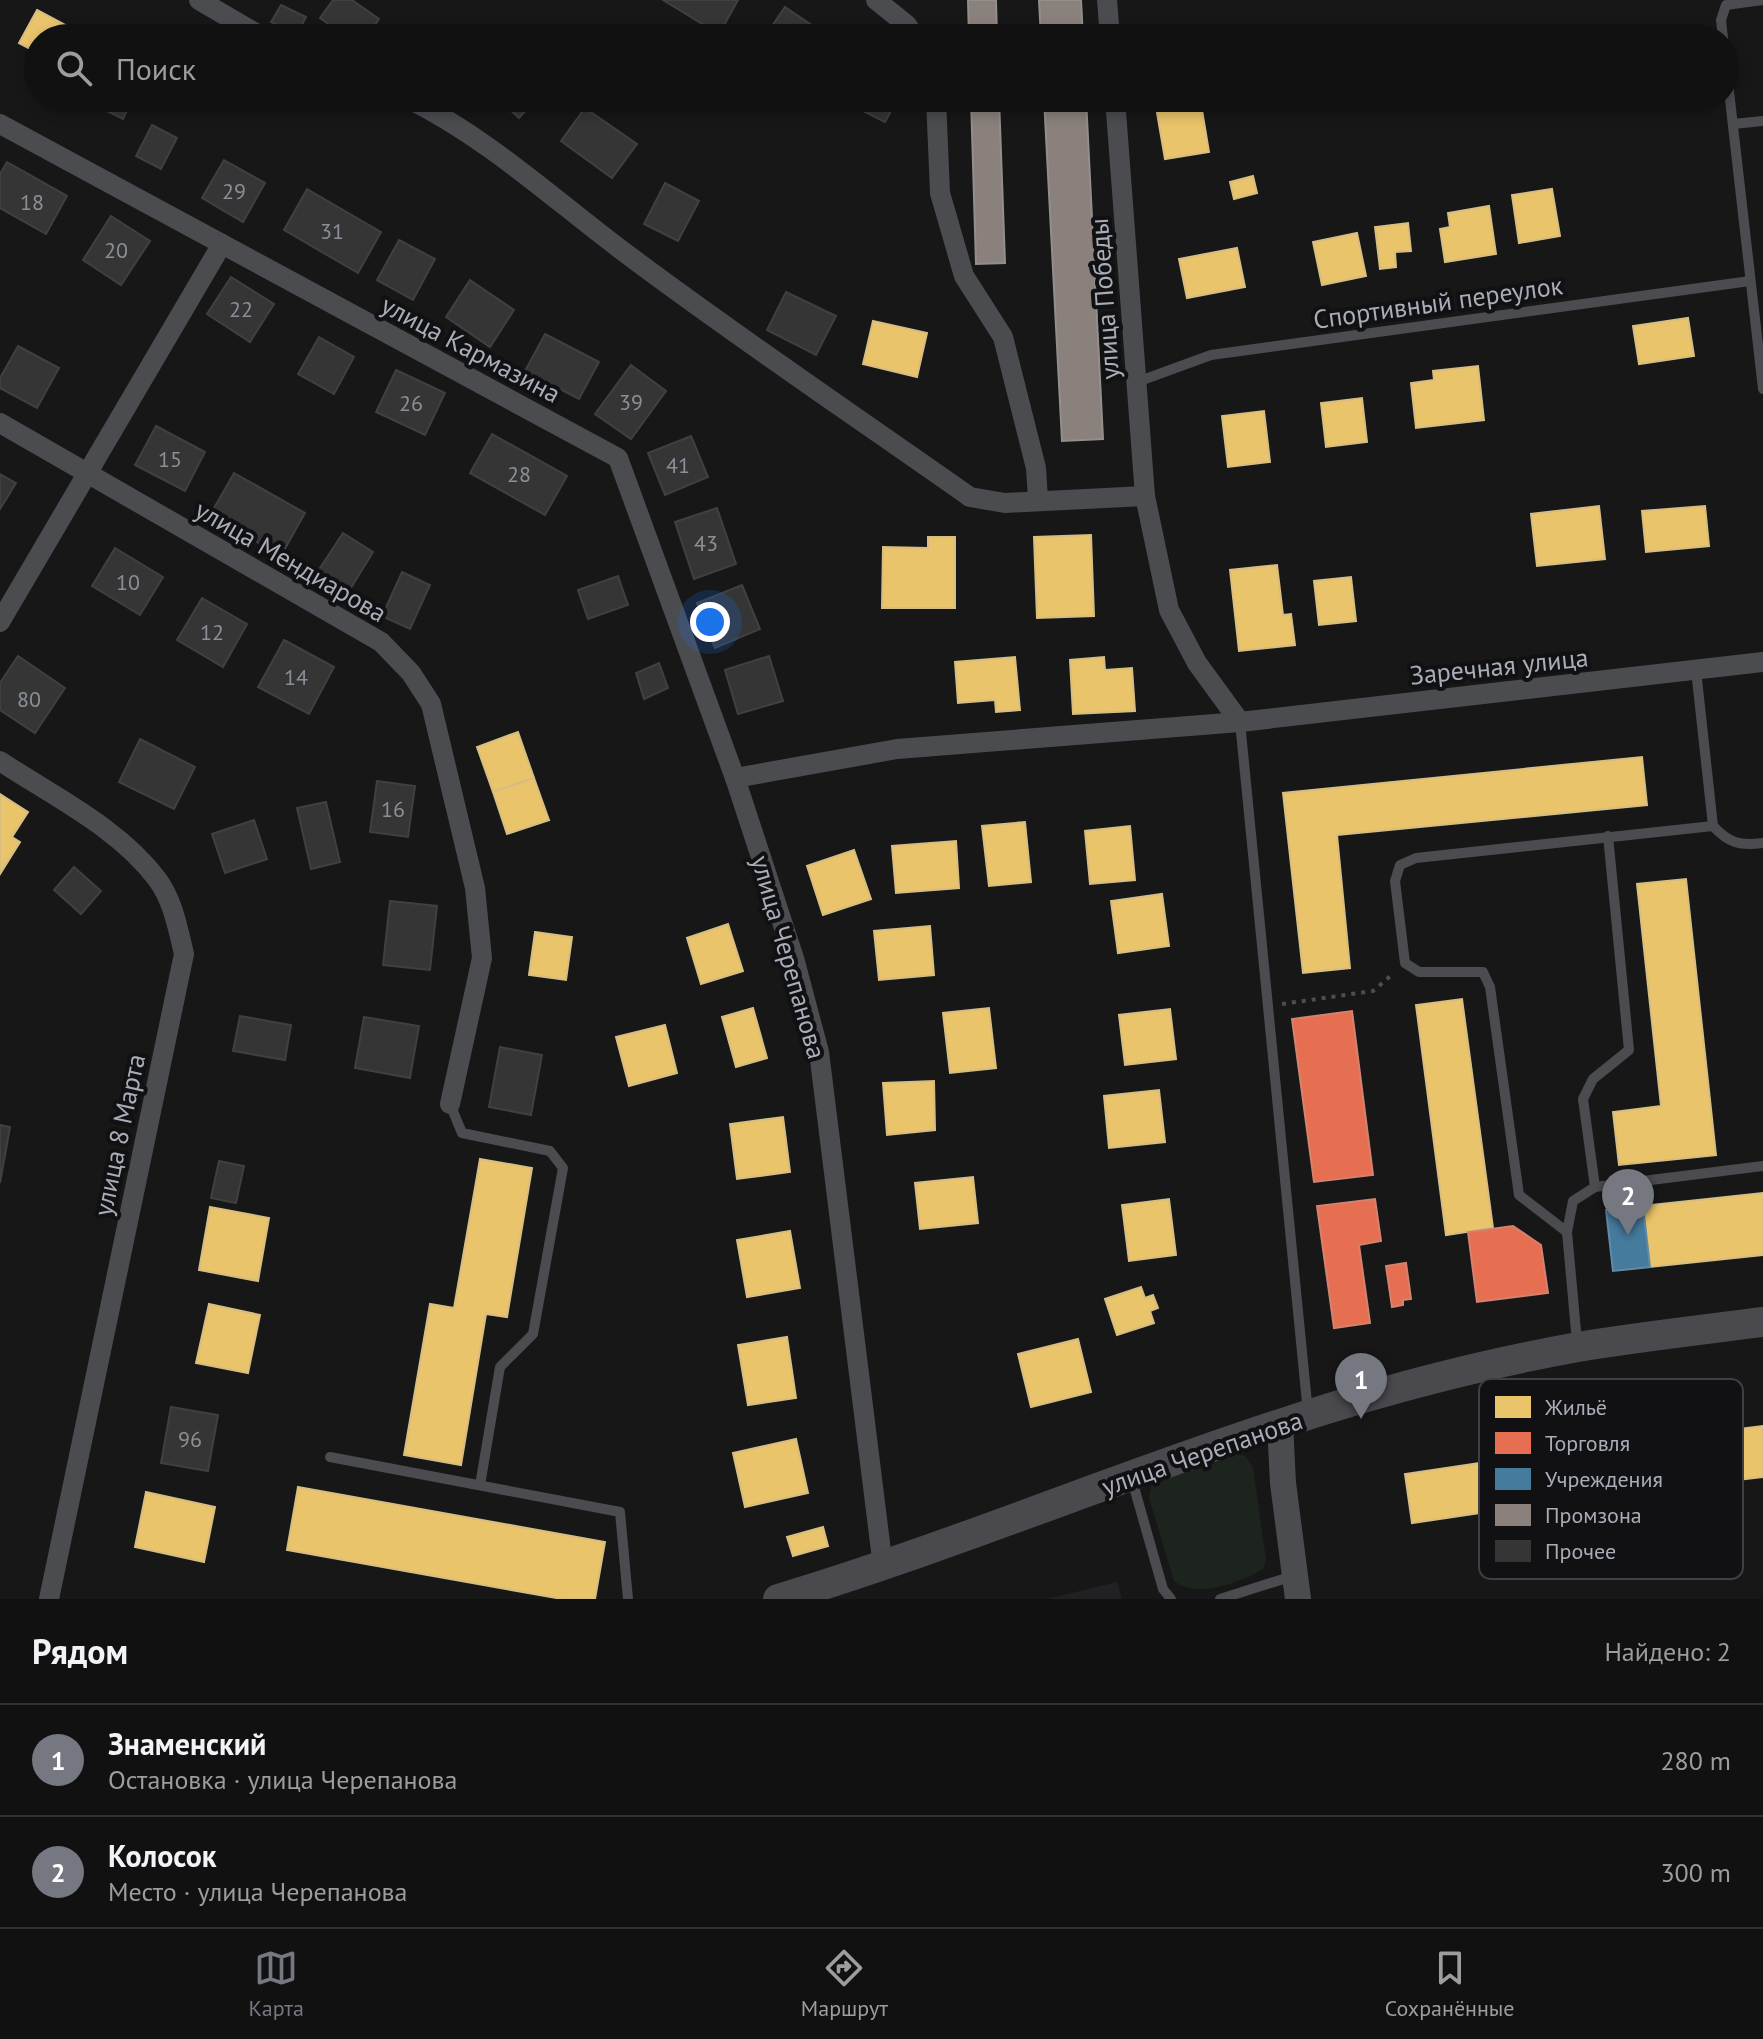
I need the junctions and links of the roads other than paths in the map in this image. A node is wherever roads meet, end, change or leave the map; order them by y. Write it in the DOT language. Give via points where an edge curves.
graph roads {
  1 [pos="199,0"];
  2 [pos="876,0"];
  3 [pos="1107,0"];
  4 [pos="1763,0"];
  5 [pos="240,24"];
  6 [pos="906,24"];
  7 [pos="1109,24"];
  8 [pos="1721,24"];
  9 [pos="436,112"];
  10 [pos="937,112"];
  11 [pos="1116,112"];
  12 [pos="1732,112"];
  13 [pos="1763,121"];
  14 [pos="0,124"];
  15 [pos="1733,124"];
  16 [pos="222,244"];
  17 [pos="1750,281"];
  18 [pos="1137,382"];
  19 [pos="1763,389"];
  20 [pos="0,423"];
  21 [pos="87,473"];
  22 [pos="1145,496"];
  23 [pos="1038,499"];
  24 [pos="0,622"];
  25 [pos="1763,662"];
  26 [pos="1696,670"];
  27 [pos="1240,722"];
  28 [pos="0,761"];
  29 [pos="735,778"];
  30 [pos="1713,826"];
  31 [pos="1608,836"];
  32 [pos="1763,843"];
  33 [pos="450,1104"];
  34 [pos="1763,1166"];
  35 [pos="1595,1187"];
  36 [pos="1567,1232"];
  37 [pos="1763,1322"];
  38 [pos="1577,1348"];
  39 [pos="1294,1420"];
  40 [pos="330,1457"];
  41 [pos="1132,1477"];
  42 [pos="480,1485"];
  43 [pos="883,1567"];
  44 [pos="1295,1588"];
  45 [pos="1244,1596"];
  46 [pos="49,1599"];
  47 [pos="628,1599"];
  48 [pos="778,1599"];
  49 [pos="1171,1599"];
  50 [pos="1220,1599"];
  1 -- 5 [label="street"];
  2 -- 6 [label="street"];
  3 -- 7 [label="street"];
  4 -- 8 [label="lane" via="1726,5"];
  9 -- 23 [label="street" via="493,148 622,251 970,497 1005,503"];
  10 -- 23 [label="street" via="940,193 964,276 1003,337 1036,468"];
  11 -- 18 [label="street, улица Победы"];
  12 -- 15 [label="lane"];
  13 -- 15 [label="lane"];
  14 -- 16 [label="street, улица Кармазина"];
  15 -- 17 [label="lane"];
  16 -- 21 [label="street"];
  16 -- 29 [label="street, улица Кармазина" via="618,458"];
  17 -- 18 [label="lane, Спортивный переулок" via="1211,355"];
  17 -- 19 [label="lane"];
  18 -- 22 [label="street, улица Победы"];
  20 -- 21 [label="street, улица Мендиарова"];
  21 -- 24 [label="street"];
  21 -- 33 [label="street, улица Мендиарова" via="381,642 431,704 475,888 482,958"];
  22 -- 23 [label="street"];
  22 -- 27 [label="street, улица Победы" via="1169,610 1197,663"];
  25 -- 26 [label="street, Заречная улица"];
  26 -- 27 [label="street, Заречная улица"];
  26 -- 30 [label="lane"];
  27 -- 29 [label="street, Заречная улица" via="897,749"];
  27 -- 39 [label="lane" via="1269,1005"];
  28 -- 46 [label="street, улица 8 Марта" via="121,841 158,880 176,918 184,954"];
  29 -- 43 [label="street, улица Черепанова" via="819,1052"];
  30 -- 31 [label="lane"];
  30 -- 32 [label="lane" via="1727,841"];
  31 -- 35 [label="lane" via="1629,1050 1593,1079 1583,1099"];
  31 -- 36 [label="lane" via="1416,858 1400,865 1395,881 1405,963 1419,972 1483,972 1490,987 1519,1195"];
  33 -- 42 [label="lane" via="462,1133 550,1151 563,1168 533,1334 500,1367"];
  34 -- 35 [label="lane"];
  35 -- 36 [label="lane" via="1573,1201"];
  36 -- 38 [label="lane"];
  37 -- 38 [label="main road, улица Черепанова"];
  38 -- 39 [label="main road, улица Черепанова"];
  39 -- 41 [label="main road, улица Черепанова"];
  39 -- 44 [label="street"];
  40 -- 42 [label="lane"];
  41 -- 43 [label="main road, улица Черепанова"];
  41 -- 49 [label="lane" via="1163,1589"];
  42 -- 47 [label="lane" via="620,1512"];
  43 -- 48 [label="main road, улица Черепанова"];
  44 -- 45 [label="lane"];
  45 -- 50 [label="lane"];
}
